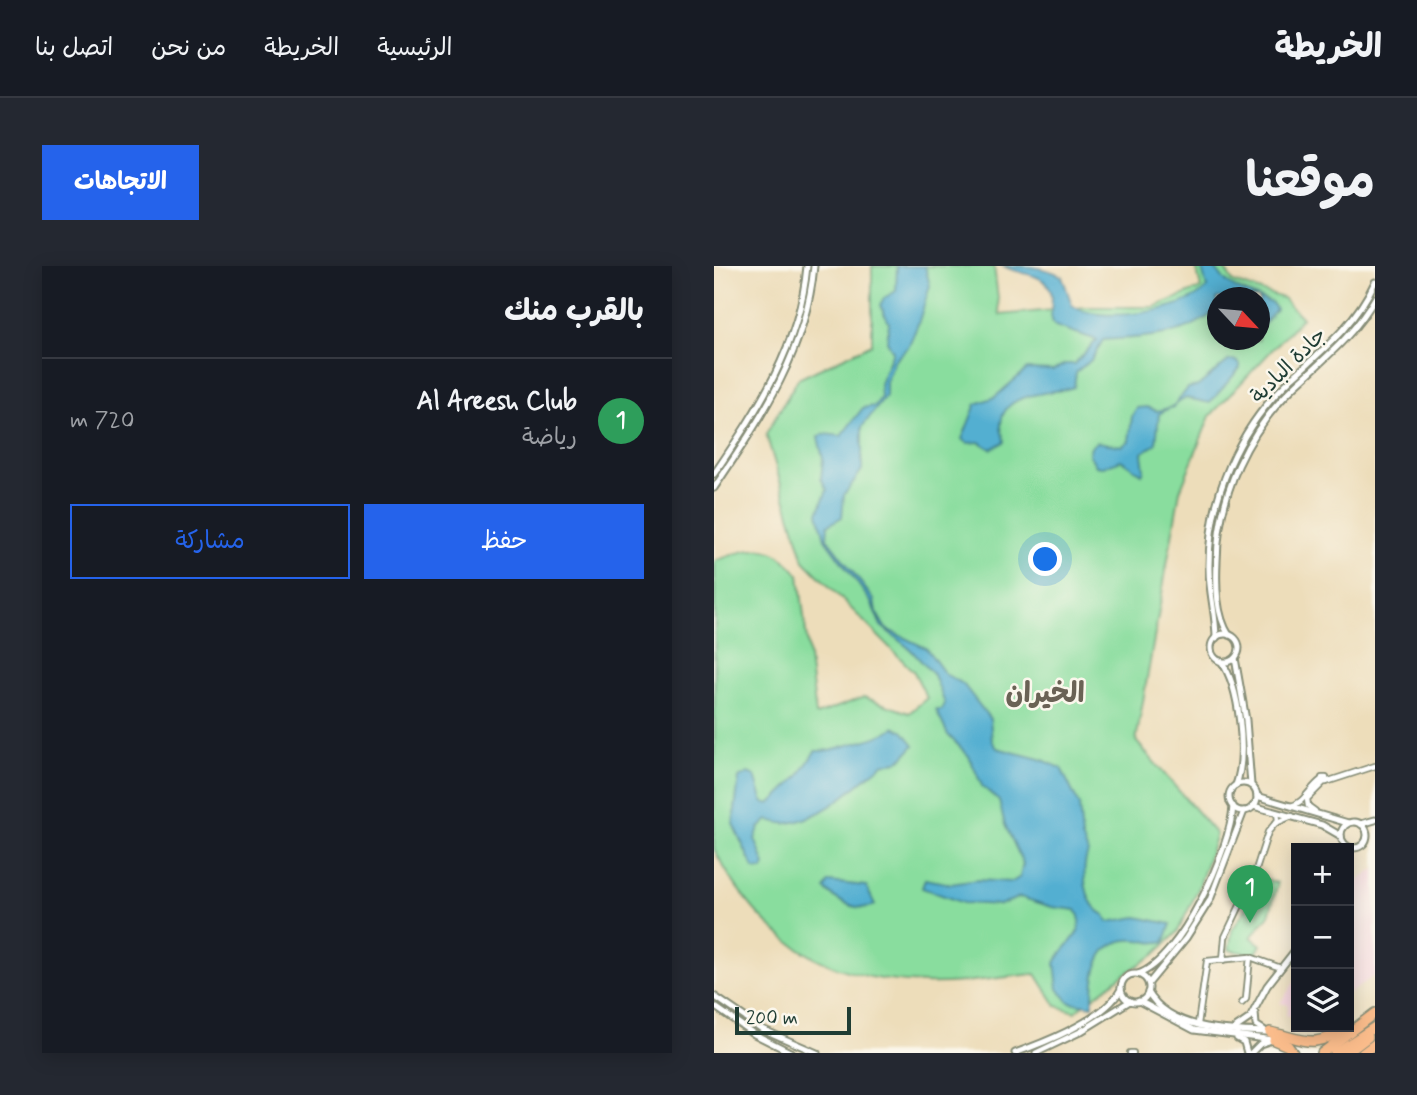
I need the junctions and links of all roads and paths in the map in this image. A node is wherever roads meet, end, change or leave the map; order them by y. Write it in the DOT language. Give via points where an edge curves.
graph roads {
  1 [pos="807,266"];
  2 [pos="814,266"];
  3 [pos="1375,282"];
  4 [pos="1375,298"];
  5 [pos="714,474"];
  6 [pos="714,488"];
  7 [pos="1216,507"];
  8 [pos="1220,528"];
  9 [pos="1229,635"];
  10 [pos="1216,638"];
  11 [pos="1235,658"];
  12 [pos="1221,661"];
  13 [pos="1375,766"];
  14 [pos="1324,781"];
  15 [pos="1236,785"];
  16 [pos="1251,785"];
  17 [pos="1257,796"];
  18 [pos="1233,806"];
  19 [pos="1253,806"];
  20 [pos="1287,807"];
  21 [pos="1244,811"];
  22 [pos="1277,812"];
  23 [pos="1292,816"];
  24 [pos="1321,817"];
  25 [pos="1375,820"];
  26 [pos="1275,823"];
  27 [pos="1348,823"];
  28 [pos="1361,824"];
  29 [pos="1375,832"];
  30 [pos="1340,836"];
  31 [pos="1367,837"];
  32 [pos="1343,843"];
  33 [pos="1354,849"];
  34 [pos="1223,946"];
  35 [pos="1291,955"];
  36 [pos="1250,957"];
  37 [pos="1230,958"];
  38 [pos="1223,960"];
  39 [pos="1280,969"];
  40 [pos="1139,974"];
  41 [pos="1149,984"];
  42 [pos="1121,989"];
  43 [pos="1149,992"];
  44 [pos="714,996"];
  45 [pos="1130,1000"];
  46 [pos="1139,1001"];
  47 [pos="1242,1003"];
  48 [pos="1256,1005"];
  49 [pos="714,1008"];
  50 [pos="1375,1011"];
  51 [pos="1354,1023"];
  52 [pos="1198,1024"];
  53 [pos="1375,1030"];
  54 [pos="1340,1032"];
  55 [pos="1231,1033"];
  56 [pos="1272,1036"];
  57 [pos="1062,1041"];
  58 [pos="1375,1044"];
  59 [pos="792,1053"];
  60 [pos="817,1053"];
  61 [pos="1015,1053"];
  62 [pos="1040,1053"];
  63 [pos="1058,1053"];
  64 [pos="1249,1053"];
  65 [pos="1293,1053"];
  66 [pos="1322,1053"];
  67 [pos="1335,1053"];
  68 [pos="1347,1053"];
  69 [pos="1363,1053"];
  1 -- 5 [label="street" via="799,316 779,369"];
  2 -- 6 [label="street" via="806,317 789,367"];
  3 -- 7 [label="street, جادة البادية" via="1345,330 1278,392 1255,421 1230,463"];
  4 -- 8 [label="street, جادة البادية" via="1347,337 1282,399 1260,427 1232,481"];
  7 -- 8 [label="street"];
  7 -- 10 [label="street, جادة البادية" via="1209,557"];
  8 -- 9 [label="street, جادة البادية" via="1217,586"];
  9 -- 10 [label="street"];
  9 -- 11 [label="street" via="1238,646"];
  10 -- 12 [label="street" via="1211,650"];
  11 -- 12 [label="street"];
  11 -- 16 [label="street"];
  12 -- 15 [label="street" via="1230,676 1238,718 1240,771"];
  13 -- 14 [label="street"];
  14 -- 20 [label="street" via="1308,789 1300,803"];
  14 -- 24 [label="street" via="1307,799"];
  15 -- 16 [label="street"];
  15 -- 18 [label="street" via="1229,796"];
  16 -- 17 [label="street"];
  17 -- 19 [label="street"];
  17 -- 20 [label="street"];
  18 -- 21 [label="street"];
  18 -- 40 [label="street" via="1220,859 1198,906 1163,954"];
  19 -- 21 [label="street"];
  19 -- 22 [label="street"];
  20 -- 24 [label="street"];
  21 -- 41 [label="street" via="1210,900"];
  22 -- 23 [label="street"];
  22 -- 26 [label="street"];
  23 -- 26 [label="street"];
  23 -- 30 [label="street"];
  24 -- 27 [label="street"];
  25 -- 28 [label="street"];
  26 -- 34 [label="street"];
  27 -- 28 [label="street"];
  27 -- 30 [label="street"];
  28 -- 31 [label="street"];
  29 -- 31 [label="street"];
  30 -- 32 [label="street"];
  31 -- 33 [label="street"];
  34 -- 37 [label="street"];
  34 -- 38 [label="street"];
  35 -- 39 [label="street"];
  36 -- 37 [label="street"];
  36 -- 39 [label="street"];
  36 -- 47 [label="street"];
  37 -- 38 [label="street"];
  38 -- 52 [label="street" via="1205,964"];
  39 -- 48 [label="street"];
  40 -- 41 [label="street"];
  40 -- 42 [label="street" via="1127,976"];
  41 -- 43 [label="street"];
  42 -- 45 [label="street"];
  42 -- 61 [label="street" via="1111,1003 1077,1025"];
  43 -- 46 [label="street"];
  43 -- 52 [label="street" via="1159,1006"];
  44 -- 60 [label="street" via="762,1029"];
  45 -- 46 [label="street"];
  45 -- 57 [label="street"];
  46 -- 55 [label="street" via="1186,1028"];
  48 -- 55 [label="street" via="1246,1022"];
  48 -- 56 [label="street" via="1256,1025"];
  49 -- 59 [label="street"];
  50 -- 51 [label="highway"];
  50 -- 66 [label="highway"];
  52 -- 55 [label="street"];
  53 -- 67 [label="highway"];
  53 -- 68 [label="highway"];
  54 -- 56 [label="highway" via="1313,1044"];
  55 -- 56 [label="street"];
  55 -- 64 [label="street" via="1244,1042"];
  56 -- 64 [label="street"];
  56 -- 65 [label="highway"];
  57 -- 62 [label="street"];
  57 -- 63 [label="street"];
  58 -- 69 [label="highway"];
}
